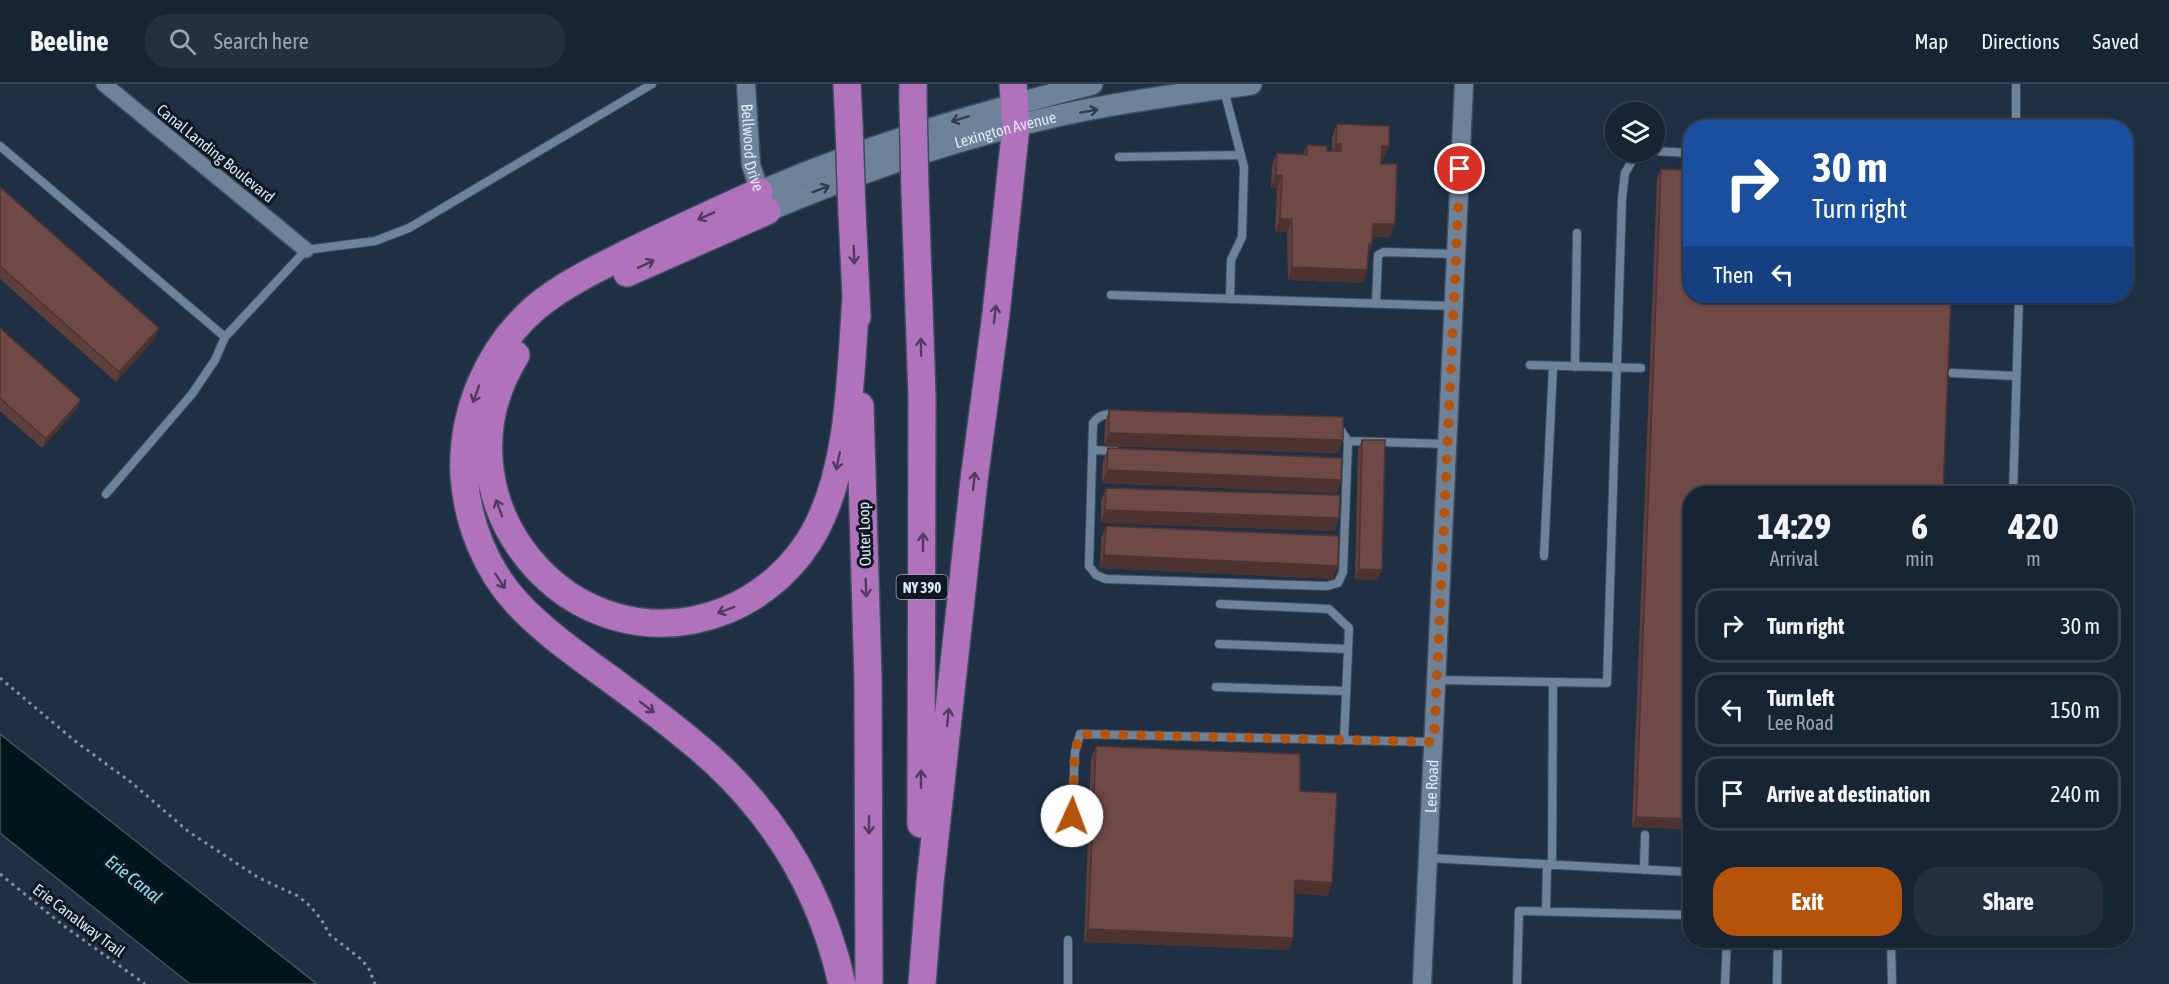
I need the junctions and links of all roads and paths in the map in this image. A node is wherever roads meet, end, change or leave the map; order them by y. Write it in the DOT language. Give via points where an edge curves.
graph roads {
  1 [pos="104,84"];
  2 [pos="652,84"];
  3 [pos="746,84"];
  4 [pos="847,84"];
  5 [pos="1092,84"];
  6 [pos="1251,84"];
  7 [pos="1464,84"];
  8 [pos="2016,84"];
  9 [pos="1224,88"];
  10 [pos="913,94"];
  11 [pos="1015,104"];
  12 [pos="2016,120"];
  13 [pos="0,146"];
  14 [pos="1665,152"];
  15 [pos="1683,153"];
  16 [pos="1241,155"];
  17 [pos="1119,157"];
  18 [pos="1631,162"];
  19 [pos="763,201"];
  20 [pos="1577,233"];
  21 [pos="306,250"];
  22 [pos="1456,254"];
  23 [pos="1111,295"];
  24 [pos="856,299"];
  25 [pos="1230,299"];
  26 [pos="2019,303"];
  27 [pos="1376,304"];
  28 [pos="1454,307"];
  29 [pos="225,337"];
  30 [pos="1530,365"];
  31 [pos="1553,366"];
  32 [pos="1575,367"];
  33 [pos="1617,369"];
  34 [pos="1641,369"];
  35 [pos="1952,374"];
  36 [pos="2016,376"];
  37 [pos="1129,415"];
  38 [pos="1325,424"];
  39 [pos="1348,441"];
  40 [pos="1447,444"];
  41 [pos="1093,450"];
  42 [pos="1127,452"];
  43 [pos="1336,460"];
  44 [pos="1347,460"];
  45 [pos="2013,486"];
  46 [pos="1092,490"];
  47 [pos="1103,491"];
  48 [pos="106,494"];
  49 [pos="1334,499"];
  50 [pos="1346,499"];
  51 [pos="1090,530"];
  52 [pos="1102,530"];
  53 [pos="1333,538"];
  54 [pos="1344,539"];
  55 [pos="1544,556"];
  56 [pos="1221,604"];
  57 [pos="1218,644"];
  58 [pos="1348,649"];
  59 [pos="0,678"];
  60 [pos="1436,680"];
  61 [pos="1553,682"];
  62 [pos="1216,687"];
  63 [pos="1346,691"];
  64 [pos="1344,740"];
  65 [pos="1434,742"];
  66 [pos="1072,816"];
  67 [pos="1645,835"];
  68 [pos="1428,858"];
  69 [pos="1550,865"];
  70 [pos="1644,870"];
  71 [pos="1683,872"];
  72 [pos="0,874"];
  73 [pos="1546,912"];
  74 [pos="1683,915"];
  75 [pos="1068,940"];
  76 [pos="1727,948"];
  77 [pos="1778,948"];
  78 [pos="1892,948"];
  79 [pos="145,984"];
  80 [pos="375,984"];
  81 [pos="842,984"];
  82 [pos="869,984"];
  83 [pos="921,984"];
  84 [pos="1068,984"];
  85 [pos="1422,984"];
  86 [pos="1517,984"];
  87 [pos="1725,984"];
  88 [pos="1776,984"];
  89 [pos="1892,984"];
  1 -- 21 [label="street, Canal Landing Boulevard"];
  2 -- 21 [label="lane" via="409,228 375,241"];
  3 -- 19 [label="street, Bellwood Drive" via="752,172"];
  4 -- 24 [label="highway, Outer Loop, one-way, bridge"];
  5 -- 11 [label="main road, Lexington Avenue"];
  6 -- 9 [label="main road, Lexington Avenue"];
  7 -- 22 [label="street, Lee Road"];
  8 -- 12 [label="lane"];
  11 -- 9 [label="main road, Lexington Avenue, one-way" via="1064,115"];
  9 -- 16 [label="lane"];
  83 -- 10 [label="highway, NY 390, one-way, bridge" via="922,443"];
  11 -- 19 [label="main road, Lexington Avenue" via="897,162"];
  83 -- 11 [label="highway, one-way" via="973,489 996,314"];
  13 -- 29 [label="lane"];
  14 -- 15 [label="lane"];
  16 -- 17 [label="lane"];
  16 -- 25 [label="lane" via="1242,237 1231,260"];
  18 -- 33 [label="lane" via="1625,173 1622,198"];
  24 -- 19 [label="highway, one-way" via="844,428 831,490 811,538 776,579 746,601 721,612 658,623 624,619 596,610 561,591 540,573 521,551 504,521 489,465 492,410 516,354 545,320 576,298 691,244"];
  19 -- 81 [label="highway, one-way" via="659,237 592,271 527,315 502,346 477,392 466,437 464,479 478,538 493,570 520,606 701,750 767,820 811,891 832,944"];
  20 -- 32 [label="lane"];
  21 -- 29 [label="lane"];
  22 -- 27 [label="lane" via="1378,255"];
  22 -- 28 [label="street, Lee Road"];
  23 -- 25 [label="lane"];
  24 -- 82 [label="highway, Outer Loop, one-way" via="868,679"];
  25 -- 27 [label="lane"];
  26 -- 36 [label="lane"];
  27 -- 28 [label="lane"];
  28 -- 40 [label="street, Lee Road"];
  29 -- 48 [label="lane" via="192,394"];
  30 -- 31 [label="lane"];
  31 -- 32 [label="lane"];
  31 -- 55 [label="lane"];
  32 -- 33 [label="lane"];
  33 -- 34 [label="lane"];
  33 -- 61 [label="lane" via="1607,683"];
  35 -- 36 [label="lane"];
  36 -- 45 [label="lane"];
  37 -- 41 [label="lane" via="1098,417 1094,423"];
  38 -- 39 [label="lane" via="1337,424"];
  39 -- 40 [label="lane"];
  39 -- 44 [label="lane"];
  40 -- 60 [label="street, Lee Road"];
  41 -- 42 [label="lane"];
  41 -- 46 [label="lane"];
  43 -- 44 [label="lane"];
  44 -- 50 [label="lane"];
  46 -- 47 [label="lane"];
  46 -- 51 [label="lane"];
  49 -- 50 [label="lane"];
  50 -- 54 [label="lane"];
  51 -- 52 [label="lane"];
  51 -- 54 [label="lane" via="1089,566 1106,579 1327,586 1338,583 1343,573"];
  53 -- 54 [label="lane"];
  56 -- 58 [label="lane" via="1329,609 1349,628"];
  57 -- 58 [label="lane"];
  58 -- 63 [label="lane"];
  59 -- 80 [label="path" via="189,832 250,873 298,896 321,919 330,935 361,959"];
  60 -- 61 [label="lane"];
  60 -- 65 [label="street, Lee Road"];
  61 -- 69 [label="lane"];
  62 -- 63 [label="lane"];
  63 -- 64 [label="lane"];
  64 -- 65 [label="lane"];
  64 -- 66 [label="lane" via="1080,734 1075,752"];
  65 -- 68 [label="street, Lee Road"];
  67 -- 70 [label="lane"];
  68 -- 69 [label="lane"];
  68 -- 85 [label="street, Lee Road"];
  69 -- 70 [label="lane"];
  69 -- 73 [label="lane"];
  70 -- 71 [label="lane"];
  72 -- 79 [label="path, Erie Canalway Trail"];
  73 -- 74 [label="lane"];
  73 -- 86 [label="lane" via="1519,911"];
  75 -- 84 [label="lane"];
  76 -- 87 [label="lane"];
  77 -- 88 [label="lane"];
  78 -- 89 [label="lane"];
}
